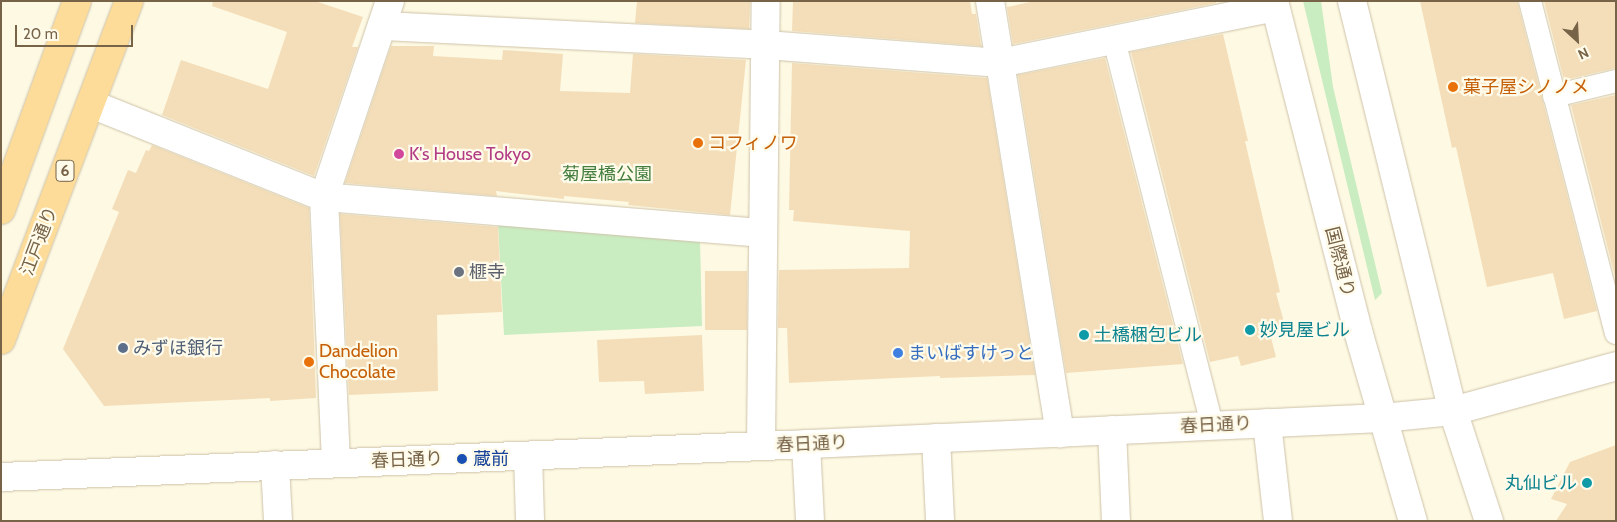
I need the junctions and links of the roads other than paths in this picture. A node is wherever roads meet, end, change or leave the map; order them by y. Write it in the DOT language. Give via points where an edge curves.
graph roads {
  1 [pos="77,1"];
  2 [pos="128,1"];
  3 [pos="766,1"];
  4 [pos="990,1"];
  5 [pos="1352,1"];
  6 [pos="1530,1"];
  7 [pos="1275,4"];
  8 [pos="386,14"];
  9 [pos="1114,40"];
  10 [pos="766,45"];
  11 [pos="1000,63"];
  12 [pos="1616,81"];
  13 [pos="1554,96"];
  14 [pos="90,104"];
  15 [pos="324,197"];
  16 [pos="1,210"];
  17 [pos="762,233"];
  18 [pos="1616,333"];
  19 [pos="1,340"];
  20 [pos="1616,366"];
  21 [pos="1453,411"];
  22 [pos="1382,418"];
  23 [pos="1266,423"];
  24 [pos="1212,426"];
  25 [pos="1112,430"];
  26 [pos="1060,433"];
  27 [pos="936,438"];
  28 [pos="806,444"];
  29 [pos="761,446"];
  30 [pos="528,456"];
  31 [pos="336,462"];
  32 [pos="275,465"];
  33 [pos="1,477"];
  34 [pos="278,521"];
  35 [pos="530,521"];
  36 [pos="810,521"];
  37 [pos="940,521"];
  38 [pos="1116,521"];
  39 [pos="1278,521"];
  40 [pos="1412,521"];
  41 [pos="1489,521"];
  1 -- 16 [label="highway"];
  2 -- 14 [label="highway, 江戸通り / 6"];
  3 -- 10 [label="street"];
  4 -- 11 [label="street"];
  5 -- 21 [label="street"];
  6 -- 13 [label="lane"];
  7 -- 9 [label="street"];
  7 -- 22 [label="street, 国際通り"];
  8 -- 10 [label="street"];
  8 -- 15 [label="street"];
  9 -- 11 [label="street"];
  9 -- 24 [label="lane"];
  10 -- 11 [label="street"];
  10 -- 17 [label="street"];
  11 -- 26 [label="street"];
  12 -- 13 [label="lane"];
  13 -- 18 [label="lane"];
  14 -- 15 [label="street"];
  14 -- 19 [label="highway, 江戸通り / 6"];
  15 -- 17 [label="street"];
  15 -- 31 [label="street"];
  17 -- 29 [label="street"];
  20 -- 21 [label="street, 春日通り"];
  21 -- 22 [label="street, 春日通り"];
  21 -- 41 [label="street"];
  22 -- 23 [label="street, 春日通り"];
  22 -- 40 [label="street, 国際通り"];
  23 -- 24 [label="street, 春日通り"];
  23 -- 39 [label="street"];
  24 -- 25 [label="street, 春日通り"];
  25 -- 26 [label="street, 春日通り"];
  25 -- 38 [label="street"];
  26 -- 27 [label="street, 春日通り"];
  27 -- 28 [label="street, 春日通り"];
  27 -- 37 [label="street"];
  28 -- 29 [label="street, 春日通り"];
  28 -- 36 [label="street"];
  29 -- 30 [label="street, 春日通り"];
  30 -- 31 [label="street, 春日通り"];
  30 -- 35 [label="street"];
  31 -- 32 [label="street, 春日通り"];
  32 -- 33 [label="street, 春日通り"];
  32 -- 34 [label="street"];
}
